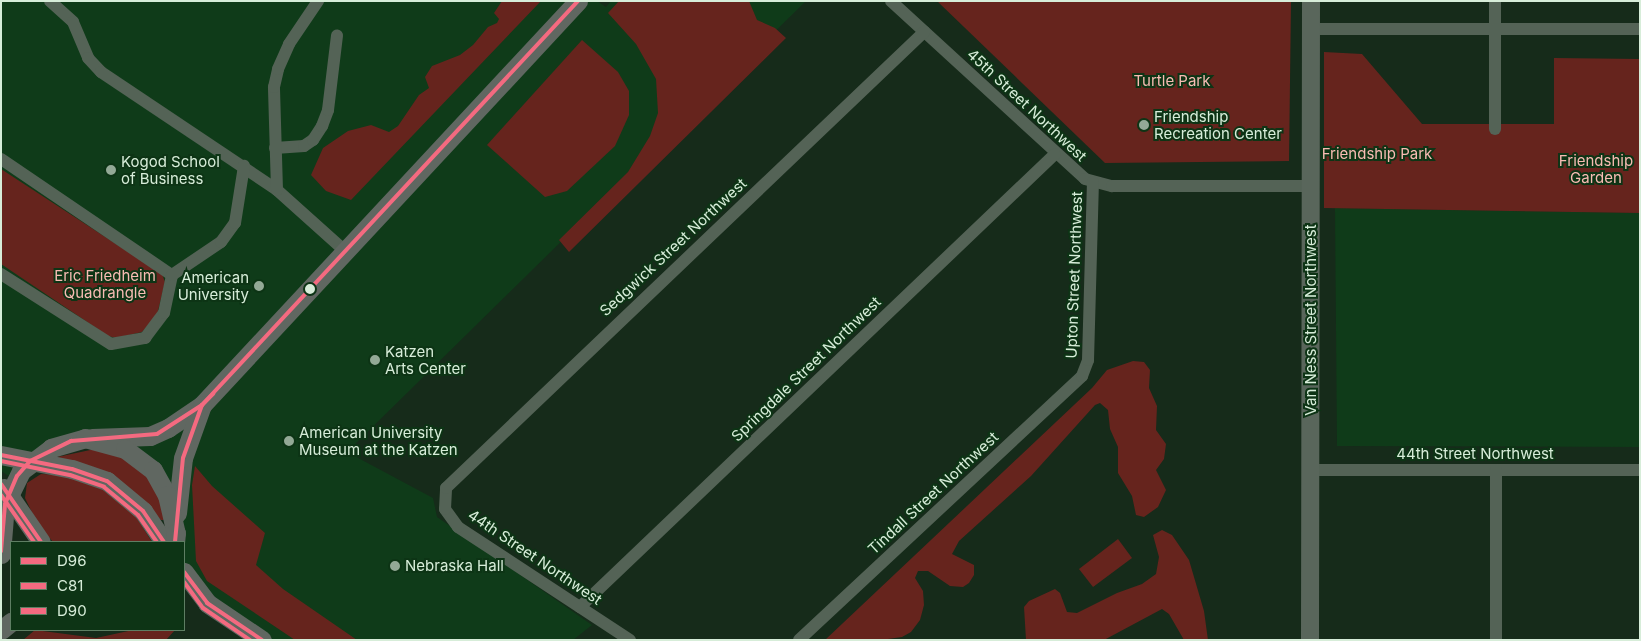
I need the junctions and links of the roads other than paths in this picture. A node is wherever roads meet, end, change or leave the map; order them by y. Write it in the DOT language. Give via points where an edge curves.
graph roads {
  1 [pos="50,1"];
  2 [pos="318,1"];
  3 [pos="578,1"];
  4 [pos="891,1"];
  5 [pos="1311,1"];
  6 [pos="1496,1"];
  7 [pos="1311,29"];
  8 [pos="1496,29"];
  9 [pos="1640,29"];
  10 [pos="924,32"];
  11 [pos="337,36"];
  12 [pos="1495,129"];
  13 [pos="275,148"];
  14 [pos="1055,154"];
  15 [pos="1,159"];
  16 [pos="244,166"];
  17 [pos="1093,182"];
  18 [pos="1310,186"];
  19 [pos="277,190"];
  20 [pos="345,251"];
  21 [pos="1,274"];
  22 [pos="172,275"];
  23 [pos="1087,368"];
  24 [pos="202,405"];
  25 [pos="92,438"];
  26 [pos="1,454"];
  27 [pos="30,461"];
  28 [pos="1311,470"];
  29 [pos="1496,470"];
  30 [pos="1640,470"];
  31 [pos="446,488"];
  32 [pos="5,489"];
  33 [pos="2,528"];
  34 [pos="172,539"];
  35 [pos="40,541"];
  36 [pos="10,550"];
  37 [pos="1,554"];
  38 [pos="185,573"];
  39 [pos="185,598"];
  40 [pos="207,603"];
  41 [pos="580,607"];
  42 [pos="262,640"];
  43 [pos="630,640"];
  44 [pos="799,640"];
  45 [pos="1310,640"];
  46 [pos="1496,640"];
  1 -- 16 [label="street" via="73,22 94,66"];
  2 -- 13 [label="street" via="289,44 278,69 274,87"];
  3 -- 20 [label="main road"];
  4 -- 10 [label="street, 45th Street Northwest"];
  5 -- 7 [label="street, Van Ness Street Northwest"];
  6 -- 8 [label="street"];
  7 -- 8 [label="street"];
  7 -- 18 [label="street, Van Ness Street Northwest"];
  8 -- 9 [label="street"];
  8 -- 12 [label="street"];
  10 -- 14 [label="street, 45th Street Northwest"];
  10 -- 31 [label="street, Sedgwick Street Northwest"];
  11 -- 13 [label="street" via="328,110 322,126 304,146"];
  13 -- 19 [label="street"];
  14 -- 17 [label="street, 45th Street Northwest" via="1078,175"];
  14 -- 41 [label="street, Springdale Street Northwest"];
  15 -- 22 [label="street"];
  16 -- 19 [label="street"];
  16 -- 22 [label="street" via="241,205 230,233 211,250"];
  17 -- 18 [label="street, 45th Street Northwest" via="1112,186"];
  17 -- 23 [label="street, Upton Street Northwest"];
  18 -- 28 [label="street, Van Ness Street Northwest"];
  19 -- 20 [label="street"];
  20 -- 24 [label="main road"];
  21 -- 22 [label="street" via="94,336 121,345 145,338 158,324"];
  23 -- 44 [label="street, Tindall Street Northwest"];
  24 -- 25 [label="main road" via="162,432 150,436"];
  24 -- 34 [label="main road" via="182,465"];
  25 -- 27 [label="main road" via="64,442"];
  25 -- 34 [label="main road" via="132,452 153,470 165,490"];
  26 -- 27 [label="main road"];
  27 -- 32 [label="main road"];
  27 -- 34 [label="main road" via="82,471 113,485"];
  28 -- 29 [label="street, 44th Street Northwest"];
  28 -- 45 [label="street, Van Ness Street Northwest"];
  29 -- 30 [label="street, 44th Street Northwest"];
  29 -- 46 [label="street"];
  31 -- 41 [label="street, 44th Street Northwest" via="444,504 454,523"];
  32 -- 33 [label="main road"];
  32 -- 35 [label="main road"];
  33 -- 36 [label="main road"];
  33 -- 37 [label="main road"];
  38 -- 40 [label="main road"];
  39 -- 40 [label="main road"];
  40 -- 42 [label="main road"];
  41 -- 43 [label="street, 44th Street Northwest"];
}
